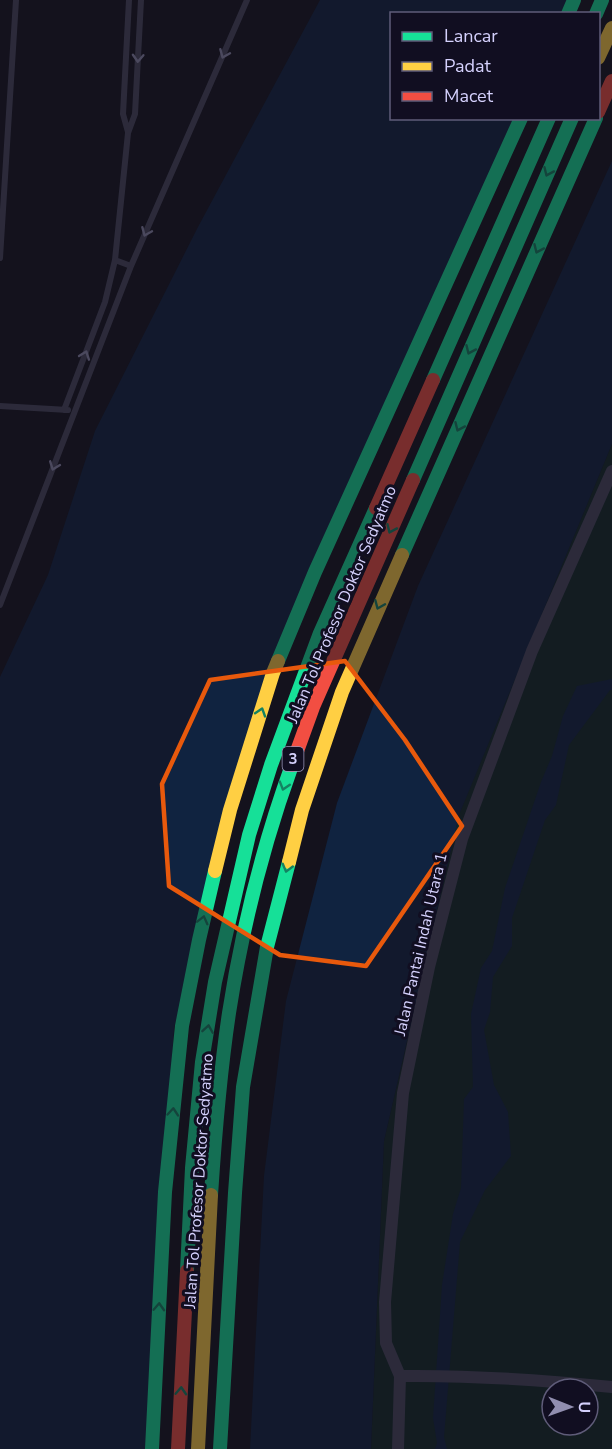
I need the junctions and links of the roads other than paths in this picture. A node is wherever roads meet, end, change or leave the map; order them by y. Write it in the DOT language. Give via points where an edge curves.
graph roads {
  1 [pos="16,0"];
  2 [pos="129,0"];
  3 [pos="141,0"];
  4 [pos="247,0"];
  5 [pos="612,28"];
  6 [pos="600,54"];
  7 [pos="612,81"];
  8 [pos="600,108"];
  9 [pos="520,120"];
  10 [pos="548,120"];
  11 [pos="571,120"];
  12 [pos="595,120"];
  13 [pos="128,133"];
  14 [pos="0,258"];
  15 [pos="115,260"];
  16 [pos="131,266"];
  17 [pos="0,406"];
  18 [pos="64,410"];
  19 [pos="75,411"];
  20 [pos="612,471"];
  21 [pos="0,605"];
  22 [pos="400,1376"];
  23 [pos="612,1387"];
  24 [pos="152,1449"];
  25 [pos="178,1449"];
  26 [pos="198,1449"];
  27 [pos="220,1449"];
  28 [pos="398,1449"];
  1 -- 14 [label="lane"];
  2 -- 13 [label="lane" via="123,114"];
  3 -- 13 [label="lane, one-way" via="135,114"];
  4 -- 16 [label="lane, one-way"];
  5 -- 6 [label="highway"];
  7 -- 8 [label="highway"];
  24 -- 9 [label="highway, Jalan Tol Profesor Doktor Sedyatmo, one-way" via="165,1192 182,1026 230,810 273,673 315,572"];
  25 -- 10 [label="highway, Jalan Tol Profesor Doktor Sedyatmo / 3, one-way" via="192,1168 202,1062 215,982 249,835 320,633"];
  11 -- 26 [label="highway, Jalan Tol Profesor Doktor Sedyatmo / 3, one-way" via="313,707 271,828 237,966 224,1049 211,1181"];
  12 -- 27 [label="highway, 3, one-way" via="346,682 302,810 267,947 243,1087"];
  13 -- 15 [label="lane"];
  15 -- 16 [label="lane"];
  18 -- 15 [label="lane, one-way" via="105,302"];
  16 -- 19 [label="lane"];
  17 -- 18 [label="lane"];
  18 -- 19 [label="lane"];
  19 -- 21 [label="lane, one-way"];
  20 -- 22 [label="street, Jalan Pantai Indah Utara 1" via="532,651 466,828 429,967 403,1092 385,1302 386,1342"];
  22 -- 23 [label="street"];
  22 -- 28 [label="street, Jalan Pantai Indah Utara 1"];
}
